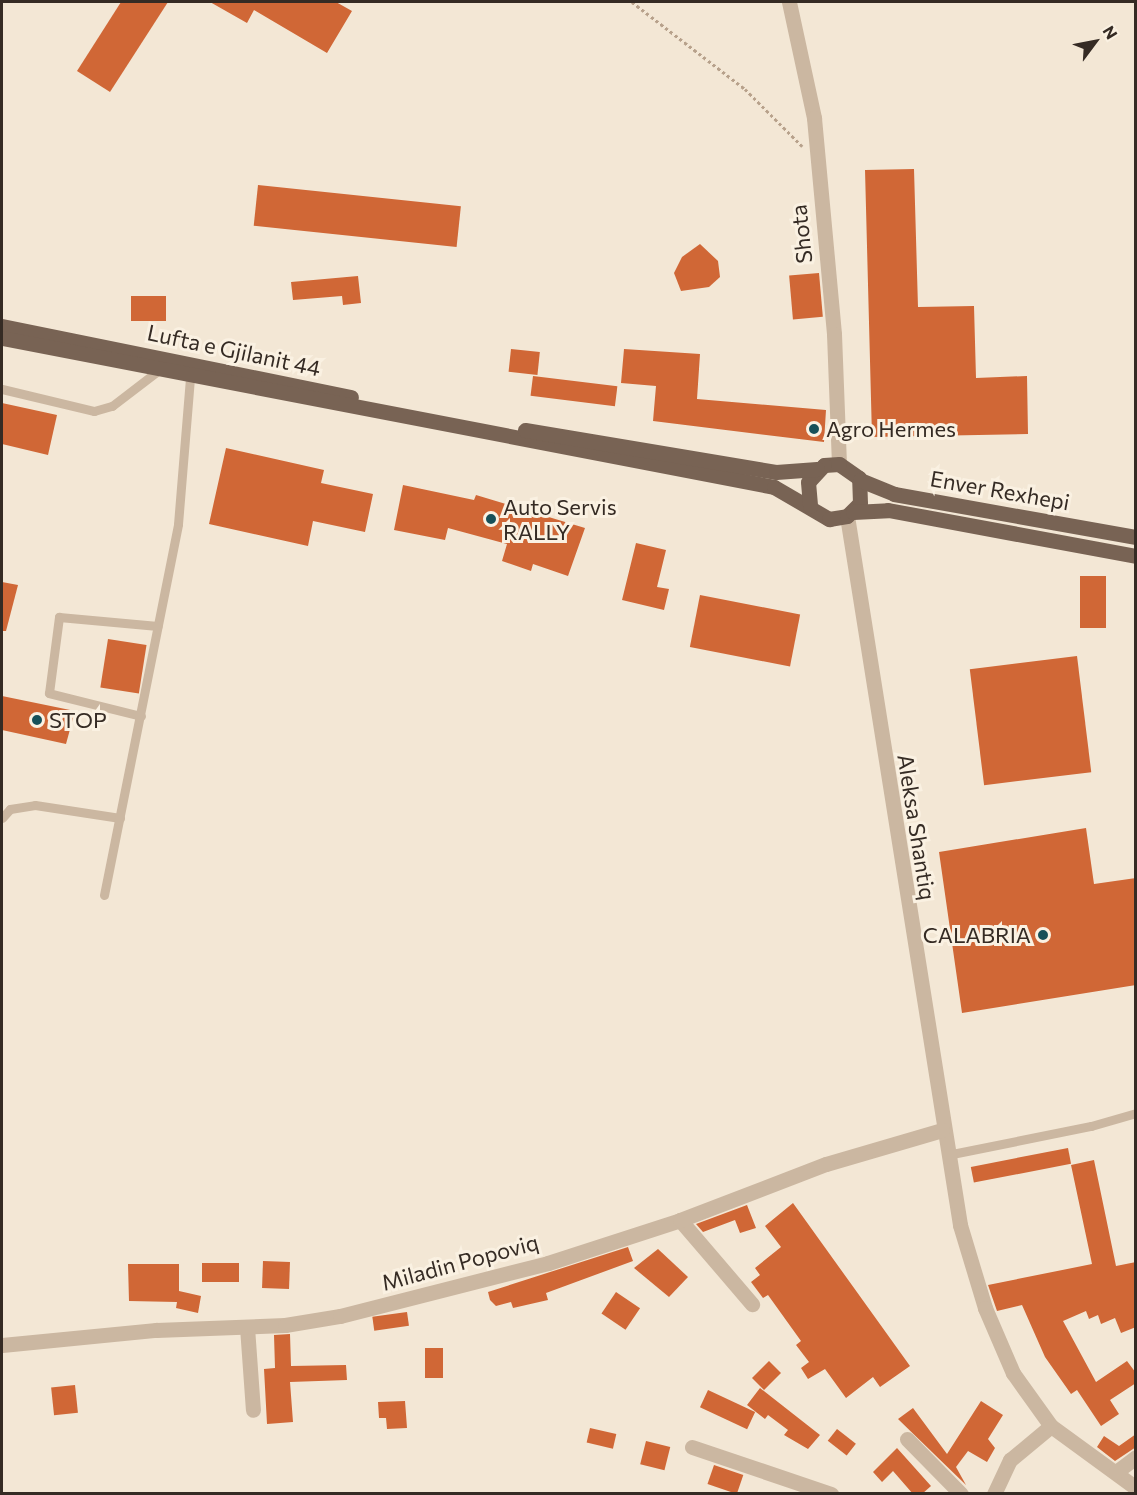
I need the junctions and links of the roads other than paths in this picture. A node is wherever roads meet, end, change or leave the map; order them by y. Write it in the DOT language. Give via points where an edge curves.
graph roads {
  1 [pos="789,2"];
  2 [pos="2,326"];
  3 [pos="2,338"];
  4 [pos="159,370"];
  5 [pos="190,377"];
  6 [pos="2,389"];
  7 [pos="839,464"];
  8 [pos="817,469"];
  9 [pos="860,480"];
  10 [pos="810,506"];
  11 [pos="846,516"];
  12 [pos="1136,537"];
  13 [pos="1136,556"];
  14 [pos="158,626"];
  15 [pos="141,716"];
  16 [pos="2,818"];
  17 [pos="120,818"];
  18 [pos="104,895"];
  19 [pos="1136,1113"];
  20 [pos="942,1130"];
  21 [pos="947,1155"];
  22 [pos="680,1220"];
  23 [pos="752,1304"];
  24 [pos="247,1327"];
  25 [pos="2,1345"];
  26 [pos="253,1410"];
  27 [pos="1051,1426"];
  28 [pos="907,1439"];
  29 [pos="692,1447"];
  30 [pos="1136,1456"];
  31 [pos="1116,1472"];
  32 [pos="1136,1488"];
  33 [pos="831,1494"];
  34 [pos="960,1494"];
  35 [pos="994,1494"];
  1 -- 7 [label="street, Shota" via="814,118 834,334"];
  2 -- 8 [label="main road, Lufta e Gjilanit 44" via="458,419 776,472"];
  3 -- 4 [label="main road"];
  4 -- 5 [label="main road"];
  4 -- 6 [label="lane" via="112,406 94,411"];
  5 -- 10 [label="main road" via="774,488"];
  5 -- 14 [label="lane" via="178,524"];
  7 -- 8 [label="main road"];
  7 -- 9 [label="main road"];
  8 -- 10 [label="main road" via="806,490"];
  9 -- 11 [label="main road" via="862,495"];
  9 -- 12 [label="main road, Enver Rexhepi" via="894,494"];
  10 -- 11 [label="main road" via="821,517"];
  11 -- 13 [label="main road" via="888,510"];
  11 -- 20 [label="street, Aleksa Shantiq"];
  14 -- 15 [label="lane"];
  14 -- 15 [label="lane" via="59,617 49,693"];
  15 -- 17 [label="lane"];
  16 -- 17 [label="lane" via="10,809 35,805"];
  17 -- 18 [label="lane"];
  19 -- 21 [label="lane"];
  20 -- 21 [label="street, Aleksa Shantiq"];
  20 -- 22 [label="street, Miladin Popoviq" via="762,1186"];
  21 -- 27 [label="street, Aleksa Shantiq" via="960,1225 985,1308 1013,1373"];
  22 -- 23 [label="street"];
  22 -- 24 [label="street, Miladin Popoviq" via="548,1263 401,1302 285,1325"];
  24 -- 25 [label="street, Miladin Popoviq" via="156,1330"];
  24 -- 26 [label="street"];
  27 -- 31 [label="street, Aleksa Shantiq"];
  27 -- 35 [label="street" via="1010,1461"];
  28 -- 34 [label="street"];
  29 -- 33 [label="street"];
  30 -- 31 [label="street"];
  31 -- 32 [label="street, Aleksa Shantiq"];
}
